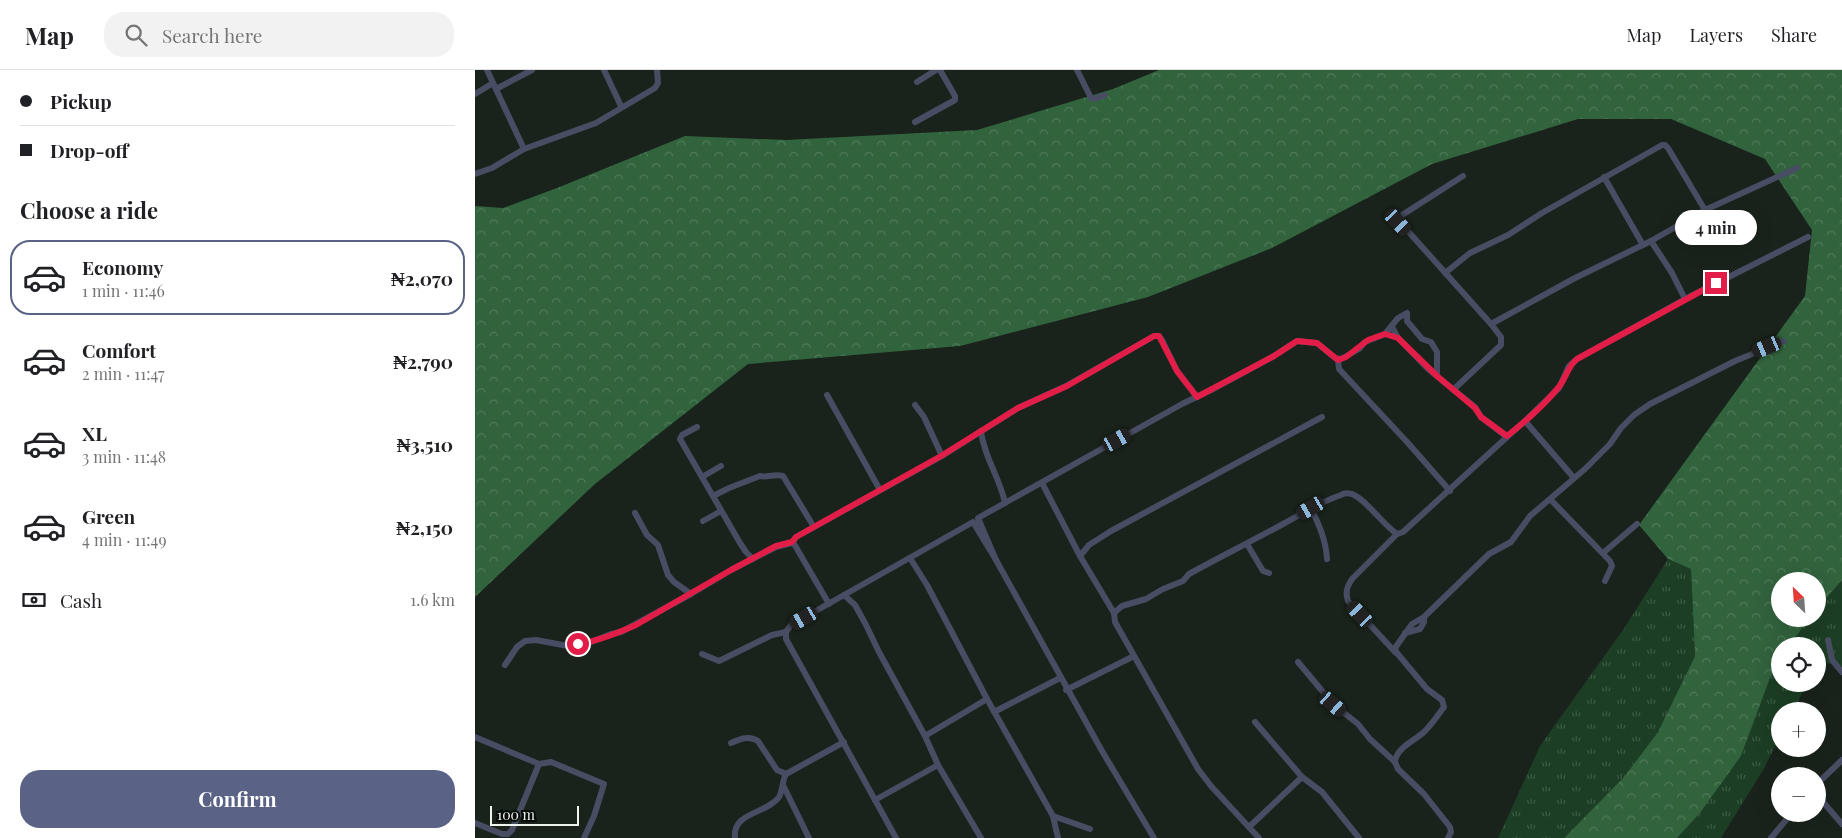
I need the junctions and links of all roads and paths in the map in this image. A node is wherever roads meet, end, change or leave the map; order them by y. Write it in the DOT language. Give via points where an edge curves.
graph roads {
  1 [pos="487,70"];
  2 [pos="532,70"];
  3 [pos="604,70"];
  4 [pos="657,70"];
  5 [pos="936,70"];
  6 [pos="940,70"];
  7 [pos="1077,70"];
  8 [pos="917,82"];
  9 [pos="495,86"];
  10 [pos="475,94"];
  11 [pos="1105,95"];
  12 [pos="621,106"];
  13 [pos="915,122"];
  14 [pos="524,149"];
  15 [pos="1797,168"];
  16 [pos="475,174"];
  17 [pos="1463,176"];
  18 [pos="1604,177"];
  19 [pos="1705,210"];
  20 [pos="1807,237"];
  21 [pos="1651,241"];
  22 [pos="1643,245"];
  23 [pos="1445,273"];
  24 [pos="1685,299"];
  25 [pos="1491,324"];
  26 [pos="1393,326"];
  27 [pos="1385,334"];
  28 [pos="1398,338"];
  29 [pos="1784,341"];
  30 [pos="1338,360"];
  31 [pos="1437,376"];
  32 [pos="1453,390"];
  33 [pos="827,395"];
  34 [pos="1197,397"];
  35 [pos="915,405"];
  36 [pos="1322,417"];
  37 [pos="1525,422"];
  38 [pos="697,426"];
  39 [pos="981,432"];
  40 [pos="1507,436"];
  41 [pos="941,456"];
  42 [pos="721,466"];
  43 [pos="702,477"];
  44 [pos="1574,478"];
  45 [pos="1042,483"];
  46 [pos="880,490"];
  47 [pos="1450,491"];
  48 [pos="713,496"];
  49 [pos="1551,500"];
  50 [pos="1005,503"];
  51 [pos="1311,508"];
  52 [pos="721,511"];
  53 [pos="635,513"];
  54 [pos="703,521"];
  55 [pos="1637,524"];
  56 [pos="814,527"];
  57 [pos="1397,534"];
  58 [pos="793,542"];
  59 [pos="1247,544"];
  60 [pos="1603,553"];
  61 [pos="1080,556"];
  62 [pos="910,558"];
  63 [pos="753,559"];
  64 [pos="1327,559"];
  65 [pos="996,560"];
  66 [pos="1269,573"];
  67 [pos="1605,581"];
  68 [pos="691,594"];
  69 [pos="844,595"];
  70 [pos="829,604"];
  71 [pos="1114,613"];
  72 [pos="786,632"];
  73 [pos="1828,640"];
  74 [pos="1397,653"];
  75 [pos="703,654"];
  76 [pos="1134,656"];
  77 [pos="1298,662"];
  78 [pos="505,664"];
  79 [pos="1842,672"];
  80 [pos="1060,678"];
  81 [pos="1067,690"];
  82 [pos="987,699"];
  83 [pos="995,712"];
  84 [pos="1255,722"];
  85 [pos="475,736"];
  86 [pos="925,736"];
  87 [pos="731,742"];
  88 [pos="844,742"];
  89 [pos="1842,760"];
  90 [pos="1395,762"];
  91 [pos="539,764"];
  92 [pos="938,764"];
  93 [pos="786,774"];
  94 [pos="1826,775"];
  95 [pos="1302,777"];
  96 [pos="782,784"];
  97 [pos="875,800"];
  98 [pos="1826,805"];
  99 [pos="1053,816"];
  100 [pos="1784,822"];
  101 [pos="475,824"];
  102 [pos="1842,824"];
  103 [pos="1249,827"];
  104 [pos="1090,829"];
  105 [pos="584,838"];
  106 [pos="735,838"];
  107 [pos="809,838"];
  108 [pos="896,838"];
  109 [pos="981,838"];
  110 [pos="1057,838"];
  111 [pos="1154,838"];
  112 [pos="1259,838"];
  113 [pos="1359,838"];
  114 [pos="1448,838"];
  115 [pos="1771,838"];
  1 -- 9 [label="street"];
  2 -- 9 [label="street"];
  3 -- 12 [label="street"];
  4 -- 12 [label="street" via="655,88"];
  5 -- 8 [label="street"];
  6 -- 13 [label="street" via="955,100"];
  7 -- 11 [label="street" via="1091,98"];
  9 -- 10 [label="street"];
  9 -- 14 [label="street"];
  12 -- 14 [label="street" via="596,123"];
  14 -- 16 [label="street"];
  15 -- 19 [label="street"];
  17 -- 23 [label="street" via="1398,220"];
  18 -- 19 [label="street" via="1665,145"];
  18 -- 22 [label="street"];
  18 -- 23 [label="street" via="1508,235 1470,253"];
  19 -- 21 [label="street"];
  20 -- 24 [label="street"];
  21 -- 22 [label="street"];
  21 -- 24 [label="street"];
  22 -- 25 [label="street"];
  23 -- 25 [label="street"];
  24 -- 37 [label="street" via="1577,359 1569,366 1559,388"];
  25 -- 32 [label="street" via="1501,337 1501,345"];
  26 -- 27 [label="street"];
  26 -- 28 [label="street"];
  26 -- 31 [label="street" via="1407,313 1407,321 1422,339 1431,342 1437,352"];
  27 -- 28 [label="street"];
  27 -- 30 [label="street" via="1365,342"];
  28 -- 31 [label="street"];
  29 -- 44 [label="street" via="1735,361 1641,410"];
  30 -- 34 [label="street" via="1317,343 1297,341"];
  30 -- 47 [label="street" via="1339,369"];
  31 -- 32 [label="street"];
  32 -- 40 [label="street"];
  33 -- 46 [label="street"];
  34 -- 39 [label="street" via="1177,371 1162,340 1154,336 1067,386 1018,408"];
  34 -- 45 [label="street"];
  35 -- 41 [label="street" via="924,417"];
  36 -- 61 [label="street" via="1111,531 1089,545"];
  37 -- 40 [label="street"];
  37 -- 44 [label="street"];
  38 -- 43 [label="street" via="680,439"];
  39 -- 41 [label="street"];
  39 -- 50 [label="street" via="984,449"];
  40 -- 47 [label="street"];
  41 -- 46 [label="street"];
  42 -- 43 [label="street"];
  43 -- 48 [label="street"];
  44 -- 49 [label="street"];
  45 -- 50 [label="street"];
  45 -- 61 [label="street"];
  46 -- 56 [label="street"];
  47 -- 57 [label="street"];
  48 -- 52 [label="street"];
  48 -- 56 [label="street" via="760,476 779,474"];
  49 -- 60 [label="street"];
  49 -- 74 [label="street" via="1530,516 1511,542 1482,561 1412,624 1395,648"];
  50 -- 65 [label="street" via="978,518"];
  51 -- 57 [label="street" via="1350,493 1368,505"];
  51 -- 59 [label="street"];
  51 -- 64 [label="street" via="1321,529"];
  52 -- 54 [label="street"];
  52 -- 63 [label="street"];
  53 -- 68 [label="street" via="647,535 658,545 668,575"];
  55 -- 60 [label="street"];
  56 -- 58 [label="street"];
  57 -- 74 [label="street" via="1352,579 1346,594 1348,601"];
  58 -- 63 [label="street" via="776,546"];
  58 -- 70 [label="street"];
  59 -- 66 [label="street" via="1263,571"];
  59 -- 71 [label="street" via="1189,574 1183,581 1146,600 1121,606"];
  60 -- 67 [label="street" via="1612,566"];
  61 -- 71 [label="street"];
  62 -- 65 [label="street" via="973,522"];
  62 -- 69 [label="street"];
  62 -- 82 [label="street"];
  63 -- 68 [label="street"];
  65 -- 80 [label="street"];
  68 -- 78 [label="street" via="636,625 588,643 568,646 536,640 525,642 517,647"];
  69 -- 70 [label="street"];
  69 -- 86 [label="street" via="865,623"];
  70 -- 72 [label="street" via="791,625"];
  71 -- 76 [label="street" via="1115,622"];
  72 -- 75 [label="street" via="772,635 719,661"];
  72 -- 88 [label="street"];
  73 -- 79 [label="street" via="1832,660"];
  74 -- 90 [label="street" via="1427,688 1442,700 1444,707 1425,730 1401,750"];
  76 -- 81 [label="street"];
  76 -- 103 [label="street" via="1198,769"];
  77 -- 90 [label="street" via="1333,704"];
  80 -- 81 [label="street"];
  80 -- 83 [label="street"];
  81 -- 111 [label="street"];
  82 -- 83 [label="street"];
  82 -- 86 [label="street"];
  83 -- 99 [label="street"];
  84 -- 95 [label="street"];
  85 -- 91 [label="street"];
  86 -- 92 [label="street"];
  87 -- 93 [label="street" via="755,739 777,770"];
  88 -- 93 [label="street"];
  88 -- 97 [label="street"];
  89 -- 94 [label="street"];
  90 -- 114 [label="street" via="1447,822 1451,832"];
  91 -- 101 [label="street" via="508,834"];
  91 -- 105 [label="street" via="551,762 603,784"];
  92 -- 97 [label="street"];
  92 -- 109 [label="street"];
  93 -- 96 [label="street"];
  95 -- 103 [label="street"];
  95 -- 113 [label="street" via="1322,792"];
  96 -- 106 [label="street" via="779,797 739,822 734,830"];
  96 -- 107 [label="street"];
  97 -- 108 [label="street"];
  98 -- 102 [label="street"];
  99 -- 104 [label="street"];
  99 -- 110 [label="street"];
  100 -- 115 [label="street"];
  103 -- 112 [label="street"];
}
